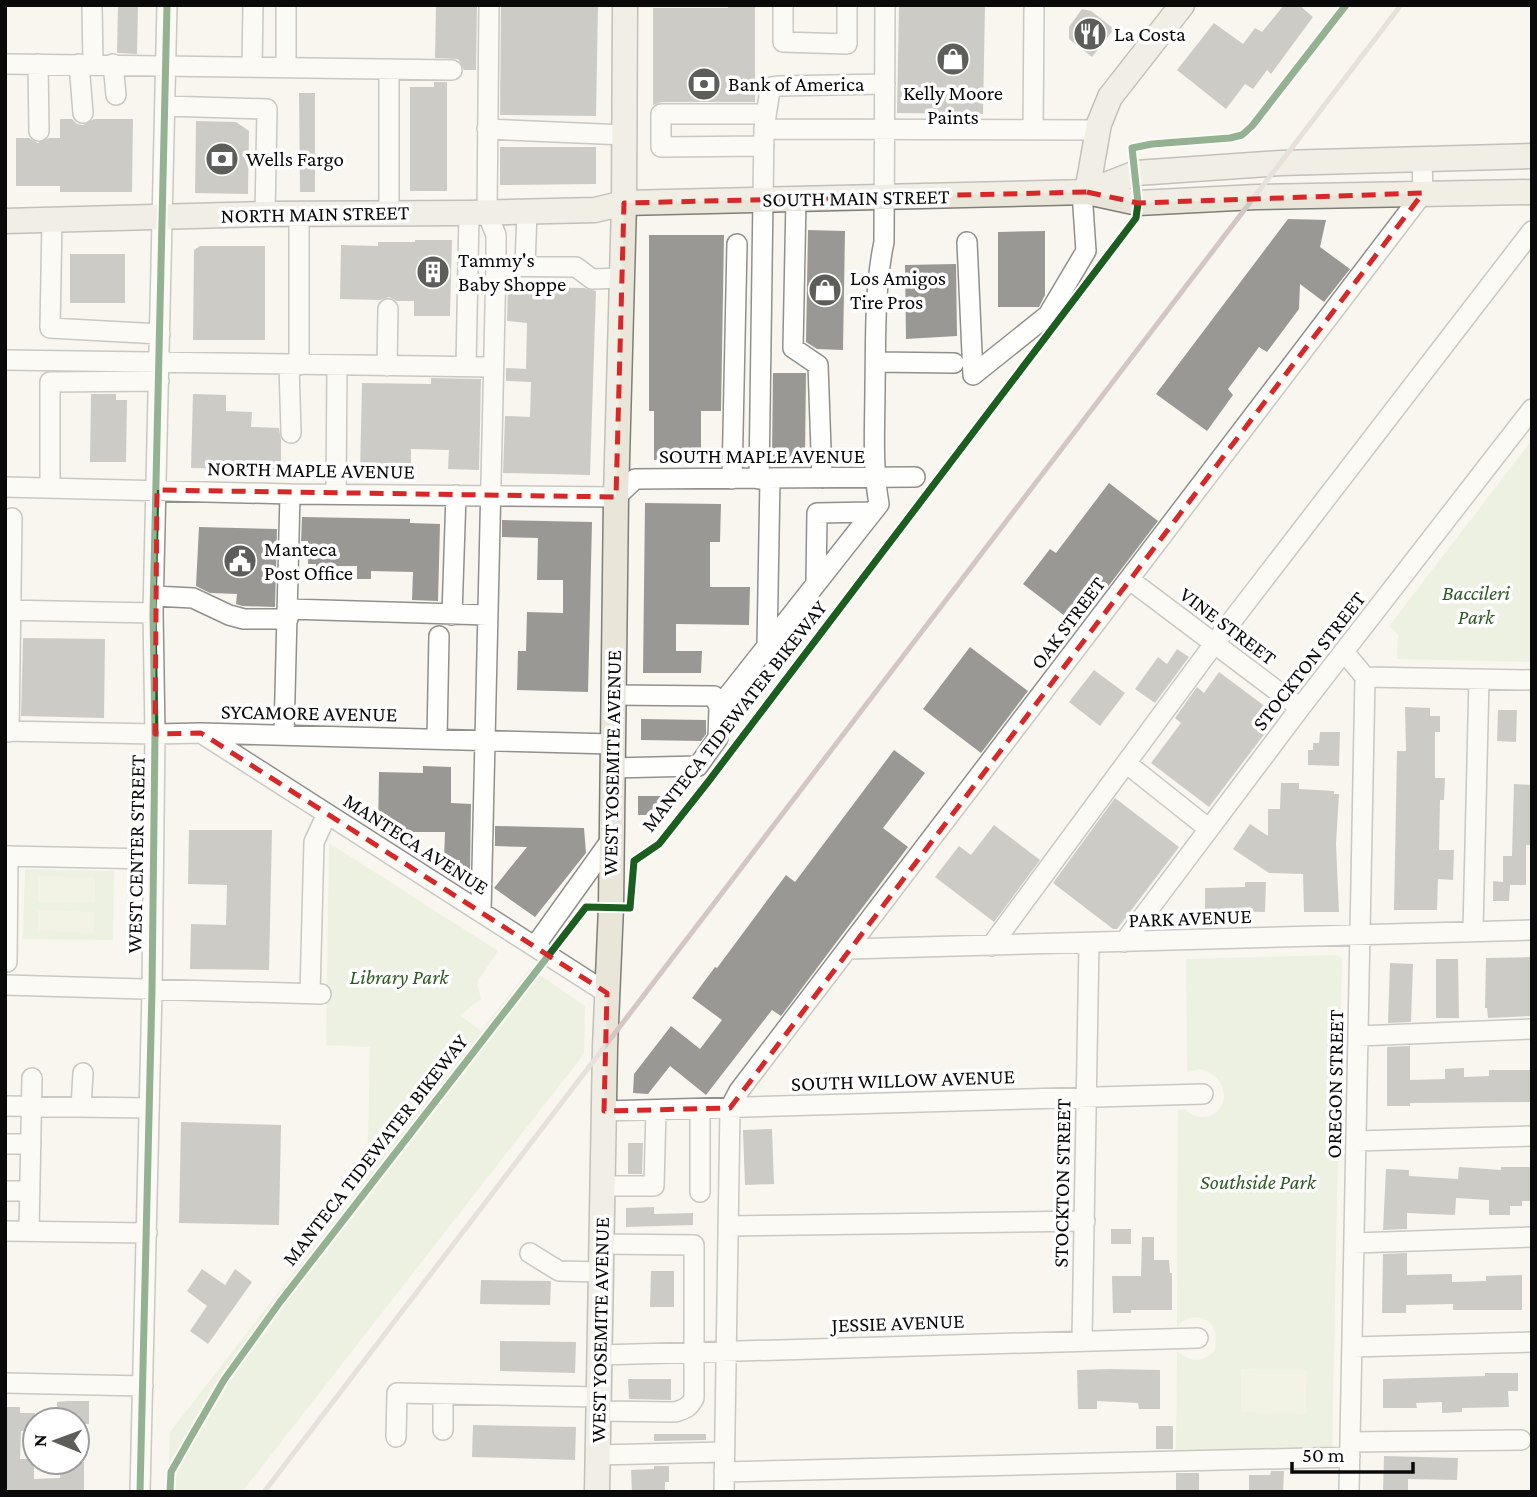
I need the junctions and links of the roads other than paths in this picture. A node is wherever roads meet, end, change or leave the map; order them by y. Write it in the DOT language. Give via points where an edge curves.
graph roads {
  1 [pos="167,5"];
  2 [pos="253,5"];
  3 [pos="286,5"];
  4 [pos="489,5"];
  5 [pos="625,5"];
  6 [pos="783,5"];
  7 [pos="847,5"];
  8 [pos="886,5"];
  9 [pos="1182,5"];
  10 [pos="92,6"];
  11 [pos="1034,9"];
  12 [pos="5,64"];
  13 [pos="38,64"];
  14 [pos="95,64"];
  15 [pos="166,65"];
  16 [pos="252,67"];
  17 [pos="286,67"];
  18 [pos="389,69"];
  19 [pos="452,70"];
  20 [pos="885,84"];
  21 [pos="116,95"];
  22 [pos="165,106"];
  23 [pos="83,113"];
  24 [pos="487,129"];
  25 [pos="765,130"];
  26 [pos="885,130"];
  27 [pos="1033,130"];
  28 [pos="1098,130"];
  29 [pos="39,131"];
  30 [pos="625,135"];
  31 [pos="1532,156"];
  32 [pos="1422,159"];
  33 [pos="1085,192"];
  34 [pos="1532,192"];
  35 [pos="1423,193"];
  36 [pos="884,198"];
  37 [pos="764,200"];
  38 [pos="796,200"];
  39 [pos="625,203"];
  40 [pos="527,212"];
  41 [pos="389,213"];
  42 [pos="478,213"];
  43 [pos="265,214"];
  44 [pos="299,214"];
  45 [pos="162,217"];
  46 [pos="52,220"];
  47 [pos="5,221"];
  48 [pos="1532,230"];
  49 [pos="967,242"];
  50 [pos="737,244"];
  51 [pos="496,265"];
  52 [pos="525,266"];
  53 [pos="623,278"];
  54 [pos="388,309"];
  55 [pos="160,334"];
  56 [pos="5,360"];
  57 [pos="876,362"];
  58 [pos="954,363"];
  59 [pos="294,365"];
  60 [pos="337,365"];
  61 [pos="387,366"];
  62 [pos="466,366"];
  63 [pos="493,367"];
  64 [pos="160,372"];
  65 [pos="1532,409"];
  66 [pos="291,433"];
  67 [pos="915,477"];
  68 [pos="822,478"];
  69 [pos="874,478"];
  70 [pos="732,479"];
  71 [pos="764,479"];
  72 [pos="5,487"];
  73 [pos="50,488"];
  74 [pos="157,490"];
  75 [pos="290,494"];
  76 [pos="336,494"];
  77 [pos="456,495"];
  78 [pos="490,495"];
  79 [pos="616,497"];
  80 [pos="872,512"];
  81 [pos="12,518"];
  82 [pos="1130,580"];
  83 [pos="816,583"];
  84 [pos="154,604"];
  85 [pos="8,610"];
  86 [pos="288,614"];
  87 [pos="452,615"];
  88 [pos="488,615"];
  89 [pos="439,636"];
  90 [pos="1214,644"];
  91 [pos="767,646"];
  92 [pos="1345,653"];
  93 [pos="1365,677"];
  94 [pos="1479,679"];
  95 [pos="1532,680"];
  96 [pos="613,695"];
  97 [pos="719,707"];
  98 [pos="1300,708"];
  99 [pos="7,732"];
  100 [pos="201,733"];
  101 [pos="155,734"];
  102 [pos="284,735"];
  103 [pos="436,739"];
  104 [pos="485,740"];
  105 [pos="612,756"];
  106 [pos="1126,763"];
  107 [pos="327,814"];
  108 [pos="1209,829"];
  109 [pos="611,840"];
  110 [pos="7,856"];
  111 [pos="152,859"];
  112 [pos="481,912"];
  113 [pos="1473,930"];
  114 [pos="1532,930"];
  115 [pos="1360,936"];
  116 [pos="1124,942"];
  117 [pos="1089,943"];
  118 [pos="535,946"];
  119 [pos="991,946"];
  120 [pos="849,949"];
  121 [pos="7,962"];
  122 [pos="5,985"];
  123 [pos="152,990"];
  124 [pos="607,993"];
  125 [pos="1532,1029"];
  126 [pos="1358,1036"];
  127 [pos="83,1073"];
  128 [pos="32,1078"];
  129 [pos="1203,1094"];
  130 [pos="1086,1097"];
  131 [pos="5,1106"];
  132 [pos="32,1106"];
  133 [pos="81,1107"];
  134 [pos="148,1108"];
  135 [pos="730,1108"];
  136 [pos="700,1109"];
  137 [pos="656,1110"];
  138 [pos="604,1111"];
  139 [pos="1532,1136"];
  140 [pos="1356,1142"];
  141 [pos="5,1144"];
  142 [pos="31,1144"];
  143 [pos="603,1186"];
  144 [pos="5,1191"];
  145 [pos="30,1191"];
  146 [pos="700,1192"];
  147 [pos="1085,1221"];
  148 [pos="728,1226"];
  149 [pos="5,1231"];
  150 [pos="29,1231"];
  151 [pos="147,1233"];
  152 [pos="1532,1237"];
  153 [pos="1354,1243"];
  154 [pos="601,1244"];
  155 [pos="530,1253"];
  156 [pos="601,1272"];
  157 [pos="1198,1338"];
  158 [pos="1083,1340"];
  159 [pos="1532,1342"];
  160 [pos="1352,1347"];
  161 [pos="726,1351"];
  162 [pos="694,1352"];
  163 [pos="600,1355"];
  164 [pos="5,1383"];
  165 [pos="143,1386"];
  166 [pos="443,1394"];
  167 [pos="598,1404"];
  168 [pos="443,1430"];
  169 [pos="396,1437"];
  170 [pos="1521,1440"];
  171 [pos="1350,1450"];
  172 [pos="724,1452"];
  173 [pos="597,1455"];
  174 [pos="724,1472"];
  175 [pos="140,1492"];
  176 [pos="597,1492"];
  177 [pos="724,1492"];
  178 [pos="1349,1492"];
  1 -- 15 [label="street, WEST CENTER STREET"];
  2 -- 16 [label="street"];
  3 -- 17 [label="street"];
  4 -- 24 [label="street"];
  5 -- 30 [label="main road, WEST YOSEMITE AVENUE"];
  6 -- 7 [label="street" via="783,42 847,44"];
  8 -- 20 [label="street"];
  9 -- 28 [label="main road" via="1110,97"];
  10 -- 14 [label="street"];
  11 -- 27 [label="street"];
  12 -- 13 [label="street"];
  13 -- 14 [label="street"];
  13 -- 29 [label="street"];
  14 -- 15 [label="street"];
  14 -- 21 [label="street"];
  14 -- 23 [label="street"];
  15 -- 16 [label="street"];
  15 -- 22 [label="street, WEST CENTER STREET"];
  16 -- 17 [label="street"];
  17 -- 18 [label="street"];
  18 -- 19 [label="street"];
  18 -- 41 [label="street"];
  20 -- 25 [label="street" via="775,86 770,90"];
  20 -- 26 [label="street"];
  22 -- 43 [label="street" via="267,109"];
  22 -- 45 [label="street, WEST CENTER STREET"];
  24 -- 30 [label="street"];
  24 -- 42 [label="street"];
  25 -- 25 [label="street" via="661,147 661,114"];
  25 -- 26 [label="street"];
  25 -- 37 [label="street"];
  26 -- 27 [label="street"];
  26 -- 36 [label="street"];
  27 -- 28 [label="street"];
  28 -- 33 [label="main road"];
  30 -- 39 [label="main road, WEST YOSEMITE AVENUE"];
  31 -- 32 [label="main road, SOUTH MAIN STREET"];
  32 -- 33 [label="main road, SOUTH MAIN STREET" via="1136,173"];
  32 -- 35 [label="street"];
  33 -- 35 [label="main road, SOUTH MAIN STREET" via="1138,203"];
  33 -- 36 [label="main road, SOUTH MAIN STREET"];
  33 -- 49 [label="street" via="1086,251 1048,315 972,375"];
  34 -- 35 [label="main road, SOUTH MAIN STREET"];
  35 -- 82 [label="street, OAK STREET"];
  36 -- 38 [label="main road, SOUTH MAIN STREET"];
  36 -- 57 [label="street"];
  37 -- 38 [label="main road, SOUTH MAIN STREET"];
  37 -- 39 [label="main road, SOUTH MAIN STREET"];
  37 -- 71 [label="street"];
  38 -- 68 [label="street" via="793,348 818,365"];
  39 -- 40 [label="main road, NORTH MAIN STREET" via="594,210"];
  39 -- 53 [label="main road, WEST YOSEMITE AVENUE"];
  40 -- 42 [label="main road, NORTH MAIN STREET"];
  40 -- 52 [label="street"];
  41 -- 42 [label="main road, NORTH MAIN STREET"];
  41 -- 44 [label="main road, NORTH MAIN STREET"];
  42 -- 51 [label="street" via="496,235"];
  42 -- 62 [label="street"];
  43 -- 44 [label="main road, NORTH MAIN STREET"];
  43 -- 45 [label="main road, NORTH MAIN STREET"];
  44 -- 59 [label="street"];
  45 -- 46 [label="main road, NORTH MAIN STREET"];
  45 -- 55 [label="street, WEST CENTER STREET"];
  46 -- 47 [label="main road, NORTH MAIN STREET"];
  46 -- 55 [label="street" via="50,328"];
  48 -- 90 [label="street"];
  50 -- 70 [label="street"];
  51 -- 52 [label="street"];
  51 -- 63 [label="street"];
  52 -- 53 [label="street" via="576,267 592,279"];
  53 -- 79 [label="main road, WEST YOSEMITE AVENUE"];
  54 -- 61 [label="street"];
  55 -- 64 [label="street, WEST CENTER STREET"];
  56 -- 64 [label="street"];
  57 -- 58 [label="street"];
  57 -- 69 [label="street"];
  59 -- 60 [label="street"];
  59 -- 64 [label="street"];
  59 -- 66 [label="street"];
  60 -- 61 [label="street"];
  60 -- 76 [label="street"];
  61 -- 62 [label="street"];
  62 -- 63 [label="street"];
  63 -- 78 [label="street"];
  64 -- 73 [label="street" via="50,382"];
  64 -- 74 [label="street, WEST CENTER STREET"];
  65 -- 92 [label="street, STOCKTON STREET"];
  67 -- 69 [label="street, SOUTH MAPLE AVENUE"];
  68 -- 69 [label="street, SOUTH MAPLE AVENUE"];
  68 -- 71 [label="street, SOUTH MAPLE AVENUE"];
  69 -- 80 [label="street" via="879,504"];
  70 -- 71 [label="street, SOUTH MAPLE AVENUE"];
  70 -- 79 [label="street, SOUTH MAPLE AVENUE" via="635,479"];
  71 -- 91 [label="street"];
  72 -- 73 [label="street, NORTH MAPLE AVENUE"];
  73 -- 74 [label="street, NORTH MAPLE AVENUE"];
  74 -- 75 [label="street, NORTH MAPLE AVENUE"];
  74 -- 84 [label="street, WEST CENTER STREET"];
  75 -- 76 [label="street, NORTH MAPLE AVENUE"];
  75 -- 86 [label="street"];
  76 -- 77 [label="street, NORTH MAPLE AVENUE"];
  77 -- 78 [label="street, NORTH MAPLE AVENUE"];
  77 -- 87 [label="street"];
  78 -- 79 [label="street, NORTH MAPLE AVENUE"];
  78 -- 88 [label="street"];
  79 -- 96 [label="main road, WEST YOSEMITE AVENUE"];
  80 -- 83 [label="street"];
  80 -- 83 [label="street" via="817,513"];
  81 -- 85 [label="street"];
  82 -- 90 [label="street, VINE STREET"];
  82 -- 120 [label="street, OAK STREET"];
  83 -- 91 [label="street"];
  84 -- 85 [label="street"];
  84 -- 86 [label="street" via="193,598 244,619"];
  84 -- 101 [label="street, WEST CENTER STREET"];
  85 -- 99 [label="street"];
  86 -- 87 [label="street"];
  86 -- 102 [label="street"];
  87 -- 88 [label="street"];
  88 -- 104 [label="street"];
  89 -- 103 [label="street"];
  90 -- 98 [label="street, VINE STREET"];
  90 -- 106 [label="street"];
  91 -- 97 [label="street"];
  92 -- 93 [label="street"];
  92 -- 98 [label="street, STOCKTON STREET"];
  93 -- 94 [label="street"];
  93 -- 115 [label="street, OREGON STREET"];
  94 -- 95 [label="street"];
  94 -- 113 [label="street"];
  96 -- 97 [label="street" via="714,696"];
  96 -- 105 [label="main road, WEST YOSEMITE AVENUE"];
  97 -- 105 [label="street, SYCAMORE AVENUE" via="718,738 698,766"];
  98 -- 108 [label="street, STOCKTON STREET"];
  99 -- 101 [label="street, SYCAMORE AVENUE"];
  100 -- 101 [label="street, SYCAMORE AVENUE"];
  100 -- 102 [label="street, SYCAMORE AVENUE"];
  100 -- 107 [label="street, MANTECA AVENUE"];
  101 -- 111 [label="street, WEST CENTER STREET"];
  102 -- 103 [label="street, SYCAMORE AVENUE"];
  103 -- 104 [label="street, SYCAMORE AVENUE"];
  104 -- 105 [label="street, SYCAMORE AVENUE"];
  104 -- 112 [label="street"];
  105 -- 109 [label="main road, WEST YOSEMITE AVENUE"];
  106 -- 108 [label="street"];
  106 -- 119 [label="street"];
  107 -- 112 [label="street, MANTECA AVENUE"];
  107 -- 123 [label="street" via="314,842 315,994"];
  108 -- 116 [label="street, STOCKTON STREET"];
  109 -- 118 [label="street"];
  109 -- 124 [label="main road, WEST YOSEMITE AVENUE"];
  110 -- 111 [label="street"];
  110 -- 121 [label="street"];
  111 -- 123 [label="street, WEST CENTER STREET"];
  112 -- 118 [label="street, MANTECA AVENUE"];
  113 -- 114 [label="street, PARK AVENUE"];
  113 -- 115 [label="street, PARK AVENUE"];
  115 -- 116 [label="street, PARK AVENUE"];
  115 -- 126 [label="street, OREGON STREET"];
  116 -- 117 [label="street, PARK AVENUE"];
  117 -- 119 [label="street, PARK AVENUE"];
  117 -- 130 [label="street, STOCKTON STREET"];
  118 -- 124 [label="street, MANTECA AVENUE"];
  119 -- 120 [label="street, PARK AVENUE"];
  120 -- 135 [label="street, OAK STREET"];
  122 -- 123 [label="street"];
  123 -- 134 [label="street, WEST CENTER STREET"];
  124 -- 138 [label="main road, WEST YOSEMITE AVENUE"];
  125 -- 126 [label="street"];
  126 -- 140 [label="street, OREGON STREET"];
  127 -- 133 [label="street"];
  128 -- 132 [label="street"];
  129 -- 130 [label="street, SOUTH WILLOW AVENUE"];
  130 -- 135 [label="street, SOUTH WILLOW AVENUE"];
  130 -- 147 [label="street, STOCKTON STREET"];
  131 -- 132 [label="street"];
  132 -- 133 [label="street"];
  132 -- 142 [label="street"];
  133 -- 134 [label="street"];
  134 -- 151 [label="street, WEST CENTER STREET"];
  135 -- 136 [label="street, SOUTH WILLOW AVENUE"];
  135 -- 148 [label="street"];
  136 -- 137 [label="street, SOUTH WILLOW AVENUE"];
  136 -- 146 [label="street"];
  137 -- 138 [label="street, SOUTH WILLOW AVENUE"];
  137 -- 143 [label="street" via="654,1186"];
  138 -- 143 [label="main road, WEST YOSEMITE AVENUE"];
  139 -- 140 [label="street"];
  140 -- 153 [label="street, OREGON STREET"];
  141 -- 142 [label="street"];
  142 -- 145 [label="street"];
  143 -- 154 [label="main road, WEST YOSEMITE AVENUE"];
  144 -- 145 [label="street"];
  145 -- 150 [label="street"];
  147 -- 148 [label="street"];
  147 -- 158 [label="street, STOCKTON STREET"];
  148 -- 161 [label="street"];
  149 -- 150 [label="street"];
  150 -- 151 [label="street"];
  151 -- 165 [label="street, WEST CENTER STREET"];
  152 -- 153 [label="street"];
  153 -- 160 [label="street, OREGON STREET"];
  154 -- 156 [label="main road, WEST YOSEMITE AVENUE"];
  154 -- 162 [label="street" via="694,1245"];
  155 -- 156 [label="street" via="559,1270"];
  156 -- 163 [label="main road, WEST YOSEMITE AVENUE"];
  157 -- 158 [label="street, JESSIE AVENUE"];
  158 -- 161 [label="street, JESSIE AVENUE"];
  159 -- 160 [label="street"];
  160 -- 171 [label="street, OREGON STREET"];
  161 -- 162 [label="street, JESSIE AVENUE"];
  161 -- 172 [label="street"];
  162 -- 163 [label="street, JESSIE AVENUE"];
  162 -- 167 [label="street" via="691,1406 675,1412"];
  163 -- 167 [label="main road, WEST YOSEMITE AVENUE"];
  164 -- 165 [label="street"];
  165 -- 175 [label="street, WEST CENTER STREET"];
  166 -- 167 [label="street"];
  166 -- 168 [label="street"];
  166 -- 169 [label="street" via="397,1393"];
  167 -- 173 [label="main road, WEST YOSEMITE AVENUE"];
  170 -- 171 [label="street"];
  171 -- 174 [label="street"];
  171 -- 178 [label="street, OREGON STREET"];
  172 -- 173 [label="street"];
  172 -- 174 [label="street"];
  173 -- 176 [label="main road, WEST YOSEMITE AVENUE"];
  174 -- 177 [label="street"];
}
